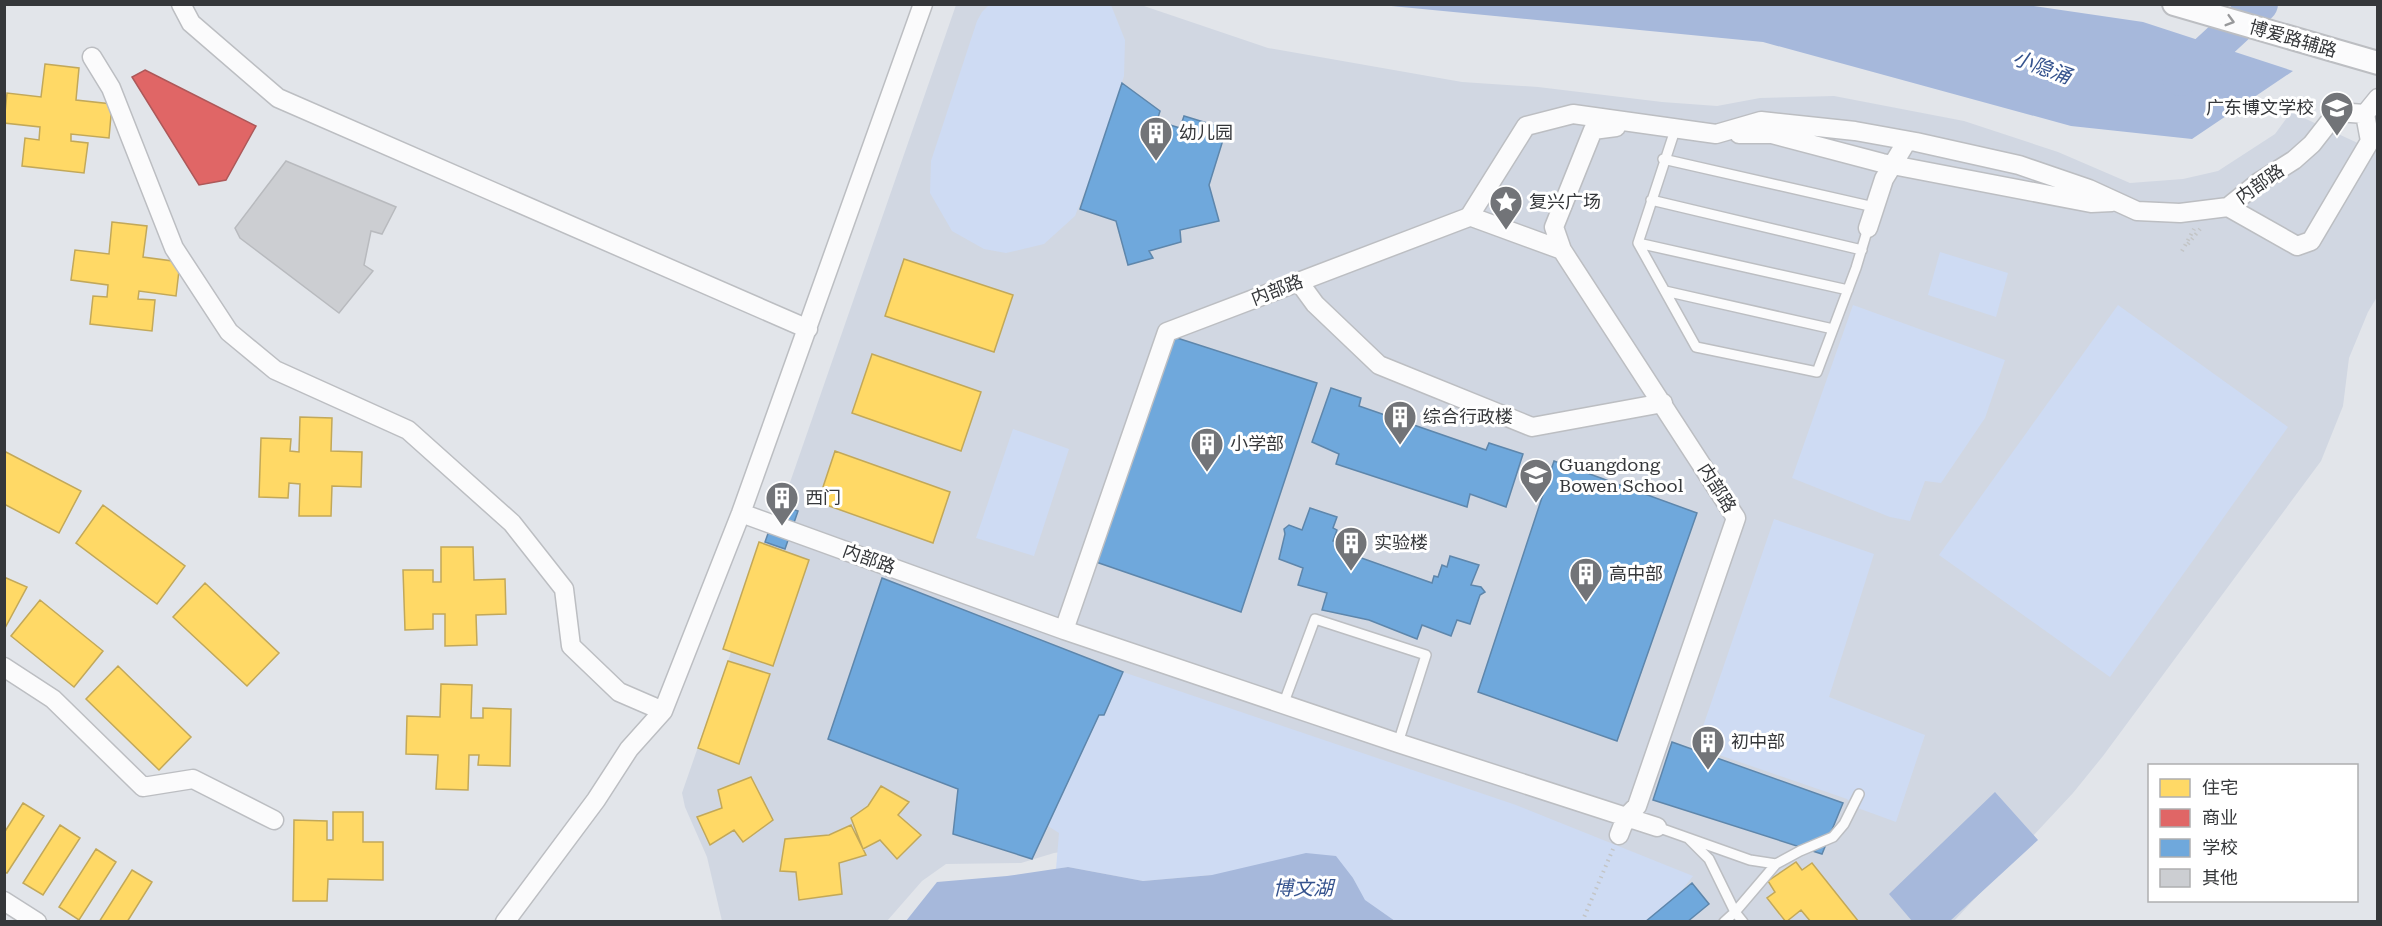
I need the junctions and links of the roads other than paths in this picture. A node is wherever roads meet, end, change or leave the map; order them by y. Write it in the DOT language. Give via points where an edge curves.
graph roads {
  1 [pos="181,4"];
  2 [pos="923,4"];
  3 [pos="2174,4"];
  4 [pos="92,57"];
  5 [pos="2378,63"];
  6 [pos="2378,98"];
  7 [pos="2365,114"];
  8 [pos="1644,124"];
  9 [pos="1675,129"];
  10 [pos="1716,134"];
  11 [pos="1907,141"];
  12 [pos="1663,159"];
  13 [pos="1892,165"];
  14 [pos="1651,200"];
  15 [pos="2114,202"];
  16 [pos="1874,207"];
  17 [pos="2228,207"];
  18 [pos="1470,216"];
  19 [pos="1868,228"];
  20 [pos="1638,243"];
  21 [pos="1562,250"];
  22 [pos="1862,250"];
  23 [pos="1299,282"];
  24 [pos="1848,290"];
  25 [pos="1665,291"];
  26 [pos="808,329"];
  27 [pos="1833,329"];
  28 [pos="1663,403"];
  29 [pos="741,513"];
  30 [pos="1064,630"];
  31 [pos="4,667"];
  32 [pos="1283,705"];
  33 [pos="663,711"];
  34 [pos="1398,743"];
  35 [pos="1858,794"];
  36 [pos="1626,817"];
  37 [pos="274,820"];
  38 [pos="1657,827"];
  39 [pos="1619,835"];
  40 [pos="1686,837"];
  41 [pos="1776,864"];
  42 [pos="4,901"];
  43 [pos="1735,912"];
  44 [pos="37,921"];
  45 [pos="505,921"];
  46 [pos="1724,921"];
  47 [pos="1743,921"];
  1 -- 26 [label="street" via="191,23 278,98"];
  2 -- 26 [label="street"];
  3 -- 5 [label="street, 博爱路辅路, one-way"];
  4 -- 33 [label="street" via="111,88 174,248 229,332 274,370 408,430 512,523 564,589 571,646 619,692"];
  6 -- 7 [label="street"];
  7 -- 17 [label="street, 内部路" via="2337,112 2294,160"];
  7 -- 17 [label="street" via="2370,141 2311,242 2297,246"];
  8 -- 9 [label="street, 内部路"];
  8 -- 18 [label="street, 内部路" via="1573,114 1526,126"];
  8 -- 21 [label="street, 内部路" via="1593,130 1554,227"];
  9 -- 10 [label="street, 内部路"];
  9 -- 12 [label="lane"];
  10 -- 11 [label="street, 内部路" via="1761,121"];
  10 -- 13 [label="street, 内部路" via="1772,134"];
  11 -- 13 [label="street"];
  11 -- 15 [label="street, 内部路" via="2019,165 2089,189"];
  12 -- 14 [label="lane"];
  12 -- 16 [label="lane"];
  13 -- 15 [label="street, 内部路" via="2091,203"];
  13 -- 16 [label="street"];
  14 -- 20 [label="lane"];
  14 -- 22 [label="lane"];
  15 -- 17 [label="street, 内部路" via="2137,211 2169,213"];
  16 -- 19 [label="street"];
  18 -- 21 [label="street"];
  18 -- 23 [label="street, 内部路"];
  19 -- 22 [label="lane"];
  20 -- 24 [label="lane"];
  20 -- 25 [label="lane"];
  21 -- 28 [label="street, 内部路"];
  22 -- 24 [label="lane"];
  23 -- 28 [label="street" via="1315,304 1379,365 1532,427"];
  23 -- 30 [label="street, 内部路" via="1167,332"];
  24 -- 27 [label="lane"];
  25 -- 27 [label="lane"];
  25 -- 27 [label="lane" via="1696,347 1817,372"];
  26 -- 29 [label="street"];
  28 -- 36 [label="street, 内部路" via="1736,518 1637,806"];
  29 -- 30 [label="street, 内部路"];
  29 -- 33 [label="street"];
  30 -- 32 [label="street, 内部路"];
  31 -- 37 [label="street" via="53,699 143,787 193,779"];
  32 -- 34 [label="street, 内部路"];
  32 -- 34 [label="lane" via="1315,618 1426,655"];
  33 -- 45 [label="street" via="629,749 596,800"];
  34 -- 36 [label="street, 内部路"];
  35 -- 41 [label="lane" via="1833,837"];
  36 -- 38 [label="street"];
  36 -- 39 [label="street, 内部路"];
  38 -- 40 [label="lane"];
  40 -- 41 [label="lane" via="1750,860"];
  40 -- 43 [label="lane" via="1709,859"];
  41 -- 43 [label="lane"];
  42 -- 44 [label="street"];
  43 -- 46 [label="lane"];
  43 -- 47 [label="lane"];
}
